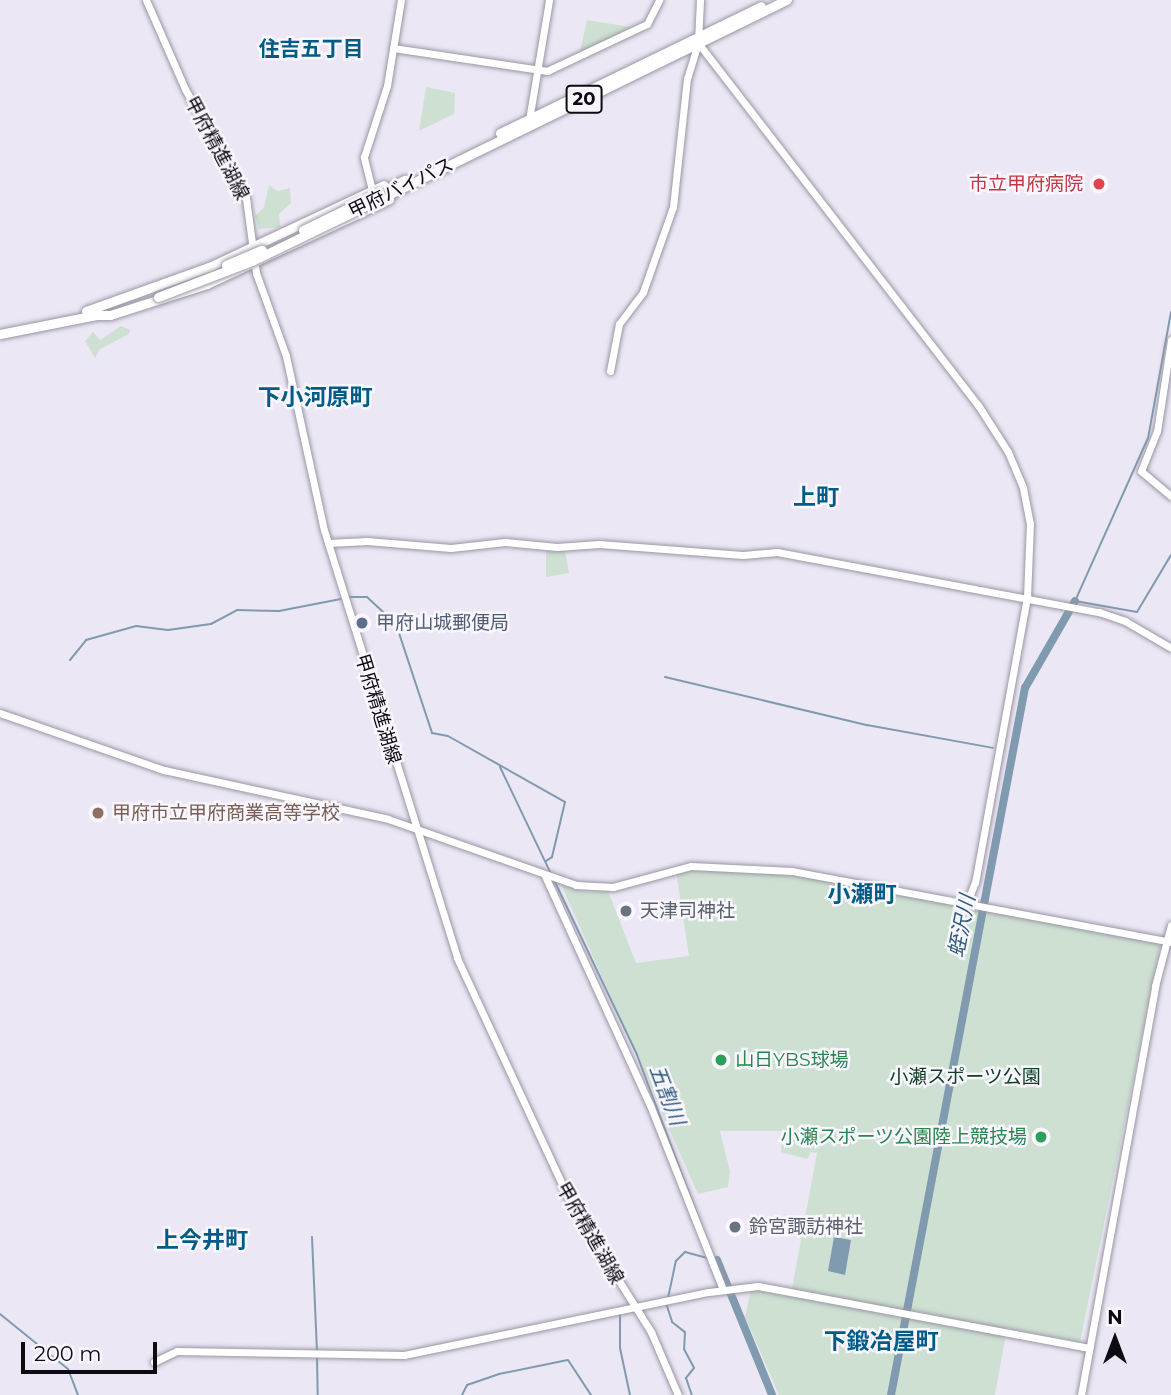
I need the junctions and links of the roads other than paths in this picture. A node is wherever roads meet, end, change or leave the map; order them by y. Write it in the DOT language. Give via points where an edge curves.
graph roads {
  1 [pos="146,0"];
  2 [pos="401,0"];
  3 [pos="549,0"];
  4 [pos="659,0"];
  5 [pos="700,0"];
  6 [pos="773,0"];
  7 [pos="787,0"];
  8 [pos="697,40"];
  9 [pos="393,48"];
  10 [pos="537,73"];
  11 [pos="528,123"];
  12 [pos="413,179"];
  13 [pos="377,194"];
  14 [pos="253,247"];
  15 [pos="255,264"];
  16 [pos="90,313"];
  17 [pos="0,328"];
  18 [pos="0,334"];
  19 [pos="1171,340"];
  20 [pos="610,371"];
  21 [pos="1171,496"];
  22 [pos="328,543"];
  23 [pos="1027,597"];
  24 [pos="1171,648"];
  25 [pos="0,713"];
  26 [pos="415,828"];
  27 [pos="450,840"];
  28 [pos="421,847"];
  29 [pos="550,877"];
  30 [pos="967,904"];
  31 [pos="1171,925"];
  32 [pos="1168,942"];
  33 [pos="726,1289"];
  34 [pos="636,1309"];
  35 [pos="1089,1348"];
  36 [pos="154,1362"];
  37 [pos="678,1395"];
  38 [pos="1081,1395"];
  1 -- 14 [label="street, 甲府精進湖線" via="185,89 246,198"];
  2 -- 9 [label="street"];
  3 -- 10 [label="street"];
  4 -- 10 [label="street" via="646,24 560,67"];
  5 -- 8 [label="street"];
  6 -- 8 [label="highway, 甲府バイパス / 20"];
  7 -- 8 [label="highway, 甲府バイパス / 20"];
  8 -- 11 [label="highway, 甲府バイパス / 20"];
  8 -- 20 [label="street" via="687,79 673,207 652,271 619,324"];
  8 -- 23 [label="street" via="1000,439 1023,488 1030,523"];
  9 -- 10 [label="street"];
  9 -- 13 [label="street" via="385,94 364,156"];
  10 -- 11 [label="street"];
  11 -- 12 [label="highway, 甲府バイパス / 20"];
  12 -- 13 [label="highway, 甲府バイパス / 20"];
  12 -- 15 [label="highway" via="395,197"];
  13 -- 14 [label="highway"];
  13 -- 16 [label="highway, 甲府バイパス / 20, bridge" via="252,261"];
  14 -- 15 [label="street, 甲府精進湖線"];
  14 -- 16 [label="highway"];
  15 -- 16 [label="highway" via="141,307"];
  15 -- 22 [label="street, 甲府精進湖線" via="286,356"];
  16 -- 17 [label="highway, 甲府バイパス / 20"];
  16 -- 18 [label="highway, 甲府バイパス / 20"];
  19 -- 21 [label="street" via="1157,431 1141,471"];
  22 -- 23 [label="street" via="440,548 498,542 557,547 599,544 743,555 777,552"];
  22 -- 26 [label="street, 甲府精進湖線"];
  23 -- 24 [label="street" via="1125,621"];
  23 -- 30 [label="street" via="975,882"];
  25 -- 26 [label="street" via="121,758"];
  26 -- 27 [label="street"];
  26 -- 28 [label="street, 甲府精進湖線"];
  27 -- 28 [label="street" via="425,839"];
  27 -- 29 [label="street"];
  28 -- 34 [label="street, 甲府精進湖線" via="467,982 522,1101 582,1224"];
  29 -- 30 [label="street" via="576,885 613,887 672,868 755,868 835,877"];
  29 -- 33 [label="street"];
  30 -- 32 [label="street"];
  31 -- 32 [label="street"];
  32 -- 35 [label="street"];
  33 -- 34 [label="street"];
  33 -- 35 [label="street" via="771,1288"];
  34 -- 36 [label="street" via="404,1355 177,1351"];
  34 -- 37 [label="street, 甲府精進湖線"];
  35 -- 38 [label="street"];
}
